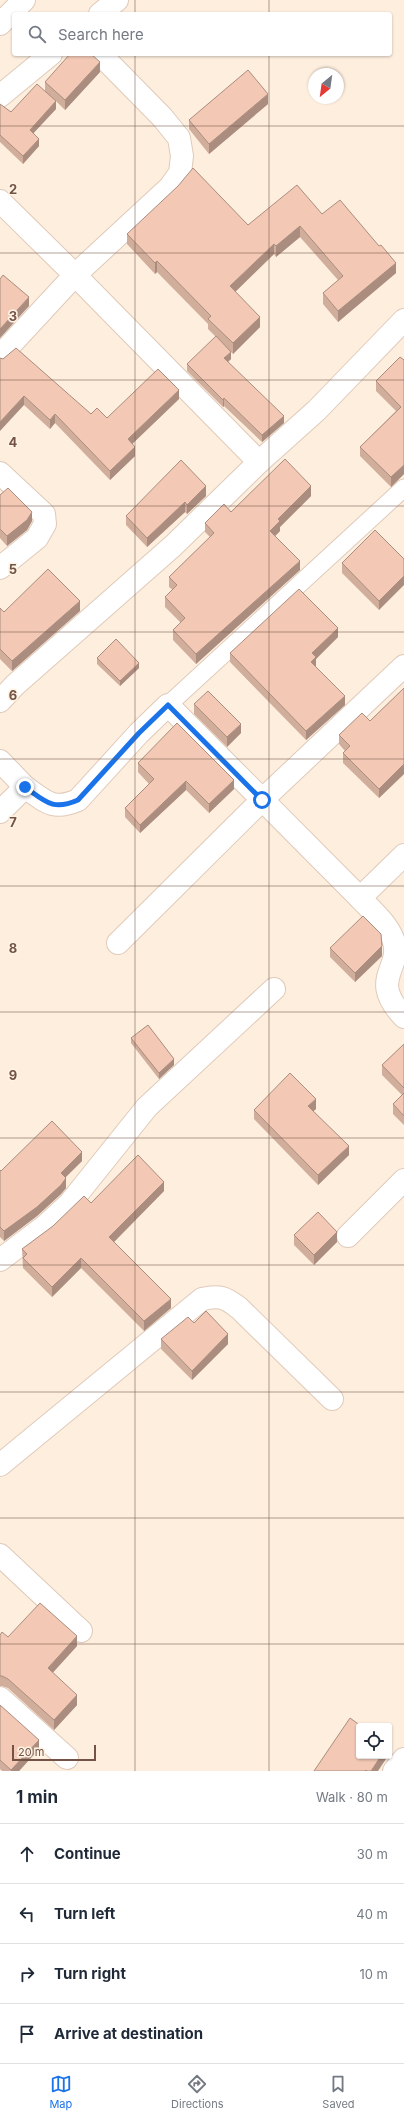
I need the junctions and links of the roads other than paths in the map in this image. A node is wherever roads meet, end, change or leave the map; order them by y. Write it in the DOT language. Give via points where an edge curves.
graph roads {
  1 [pos="24,0"];
  2 [pos="117,0"];
  3 [pos="102,12"];
  4 [pos="0,24"];
  5 [pos="49,56"];
  6 [pos="102,56"];
  7 [pos="0,96"];
  8 [pos="0,202"];
  9 [pos="75,275"];
  10 [pos="404,320"];
  11 [pos="0,356"];
  12 [pos="259,462"];
  13 [pos="0,473"];
  14 [pos="404,488"];
  15 [pos="0,568"];
  16 [pos="404,666"];
  17 [pos="0,701"];
  18 [pos="168,705"];
  19 [pos="0,761"];
  20 [pos="25,787"];
  21 [pos="262,800"];
  22 [pos="0,812"];
  23 [pos="404,855"];
  24 [pos="360,898"];
  25 [pos="118,943"];
  26 [pos="274,989"];
  27 [pos="404,1017"];
  28 [pos="404,1180"];
  29 [pos="348,1236"];
  30 [pos="0,1260"];
  31 [pos="332,1399"];
  32 [pos="0,1465"];
  33 [pos="0,1555"];
  34 [pos="80,1631"];
  35 [pos="0,1698"];
  36 [pos="67,1758"];
  37 [pos="404,1759"];
  38 [pos="394,1771"];
  1 -- 4 [label="street"];
  2 -- 3 [label="street"];
  5 -- 7 [label="street"];
  6 -- 9 [label="street" via="179,138 182,156 180,173 170,187"];
  8 -- 9 [label="street"];
  9 -- 11 [label="street"];
  9 -- 12 [label="street"];
  10 -- 12 [label="street" via="317,410"];
  12 -- 17 [label="street" via="174,545"];
  13 -- 15 [label="street" via="44,514 45,524 37,538"];
  14 -- 18 [label="lane"];
  16 -- 21 [label="street"];
  18 -- 20 [label="street" via="78,800 68,804 49,804"];
  18 -- 21 [label="street"];
  19 -- 20 [label="street"];
  20 -- 22 [label="street"];
  21 -- 24 [label="street"];
  21 -- 25 [label="street"];
  23 -- 24 [label="street"];
  24 -- 27 [label="street" via="386,927 393,939 395,948 386,989 389,998"];
  26 -- 30 [label="street" via="147,1107 70,1204"];
  28 -- 29 [label="street"];
  31 -- 32 [label="street" via="239,1308 229,1300 216,1296 202,1299"];
  33 -- 34 [label="street"];
  35 -- 36 [label="street"];
  37 -- 38 [label="street"];
}
